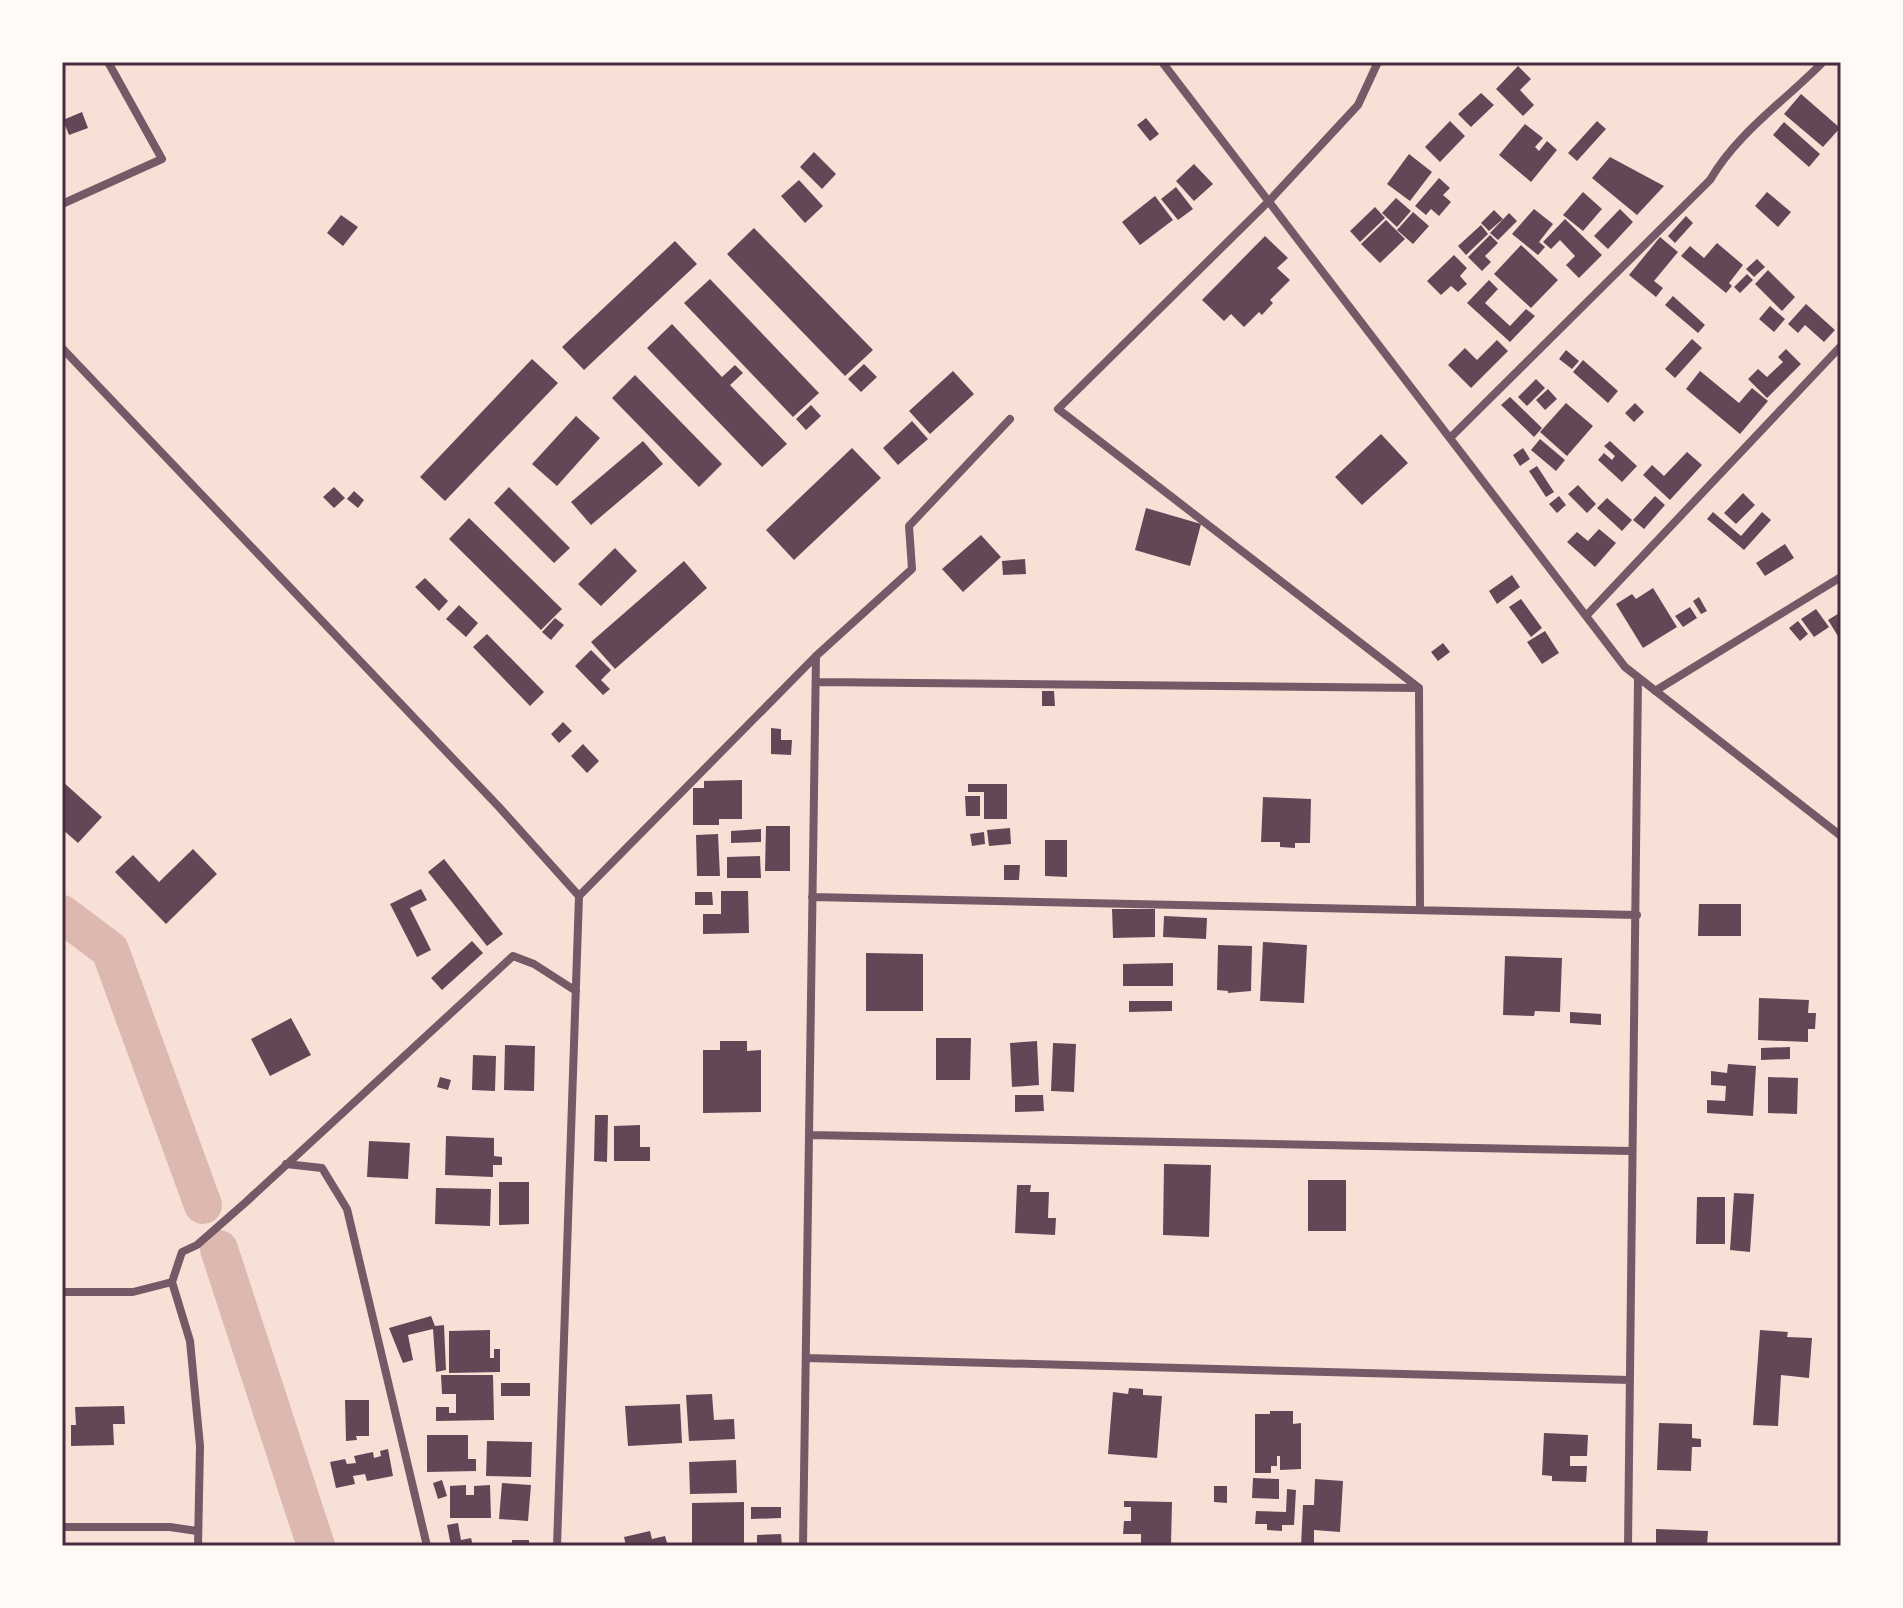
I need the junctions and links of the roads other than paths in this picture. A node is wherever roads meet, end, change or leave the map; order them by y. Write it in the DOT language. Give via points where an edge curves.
graph roads {
  1 [pos="108,62"];
  2 [pos="1162,62"];
  3 [pos="1378,62"];
  4 [pos="1823,62"];
  5 [pos="1269,201"];
  6 [pos="62,204"];
  7 [pos="1841,346"];
  8 [pos="62,348"];
  9 [pos="1010,419"];
  10 [pos="1450,438"];
  11 [pos="1841,577"];
  12 [pos="1586,616"];
  13 [pos="816,656"];
  14 [pos="1638,678"];
  15 [pos="817,682"];
  16 [pos="1419,688"];
  17 [pos="1655,691"];
  18 [pos="1841,836"];
  19 [pos="579,896"];
  20 [pos="812,897"];
  21 [pos="1420,909"];
  22 [pos="1637,915"];
  23 [pos="576,991"];
  24 [pos="809,1135"];
  25 [pos="1632,1151"];
  26 [pos="286,1164"];
  27 [pos="172,1282"];
  28 [pos="62,1292"];
  29 [pos="806,1358"];
  30 [pos="1630,1380"];
  31 [pos="62,1527"];
  32 [pos="197,1531"];
  33 [pos="198,1546"];
  34 [pos="427,1546"];
  35 [pos="557,1546"];
  36 [pos="803,1546"];
  37 [pos="1628,1546"];
  1 -- 6 [label="street" via="162,159"];
  2 -- 5 [label="street"];
  3 -- 5 [label="street" via="1358,105"];
  4 -- 10 [label="street"];
  5 -- 10 [label="street"];
  5 -- 16 [label="street" via="1058,409"];
  7 -- 12 [label="street"];
  8 -- 19 [label="street"];
  9 -- 13 [label="street" via="909,526 912,569"];
  10 -- 12 [label="street"];
  11 -- 17 [label="street"];
  12 -- 14 [label="street"];
  13 -- 15 [label="street"];
  13 -- 19 [label="street"];
  14 -- 17 [label="street"];
  14 -- 22 [label="street"];
  15 -- 16 [label="street"];
  15 -- 20 [label="street"];
  16 -- 21 [label="street"];
  17 -- 18 [label="street"];
  19 -- 23 [label="street"];
  20 -- 21 [label="street"];
  20 -- 24 [label="street"];
  21 -- 22 [label="street"];
  22 -- 25 [label="street"];
  23 -- 26 [label="street" via="513,956"];
  23 -- 35 [label="street"];
  24 -- 25 [label="street"];
  24 -- 29 [label="street"];
  25 -- 30 [label="street"];
  26 -- 27 [label="street" via="197,1245 182,1252"];
  26 -- 34 [label="street" via="322,1168 347,1209"];
  27 -- 28 [label="street" via="133,1292"];
  27 -- 32 [label="street" via="190,1341 200,1446"];
  29 -- 30 [label="street"];
  29 -- 36 [label="street"];
  30 -- 37 [label="street"];
  31 -- 32 [label="street"];
  32 -- 33 [label="street"];
}
